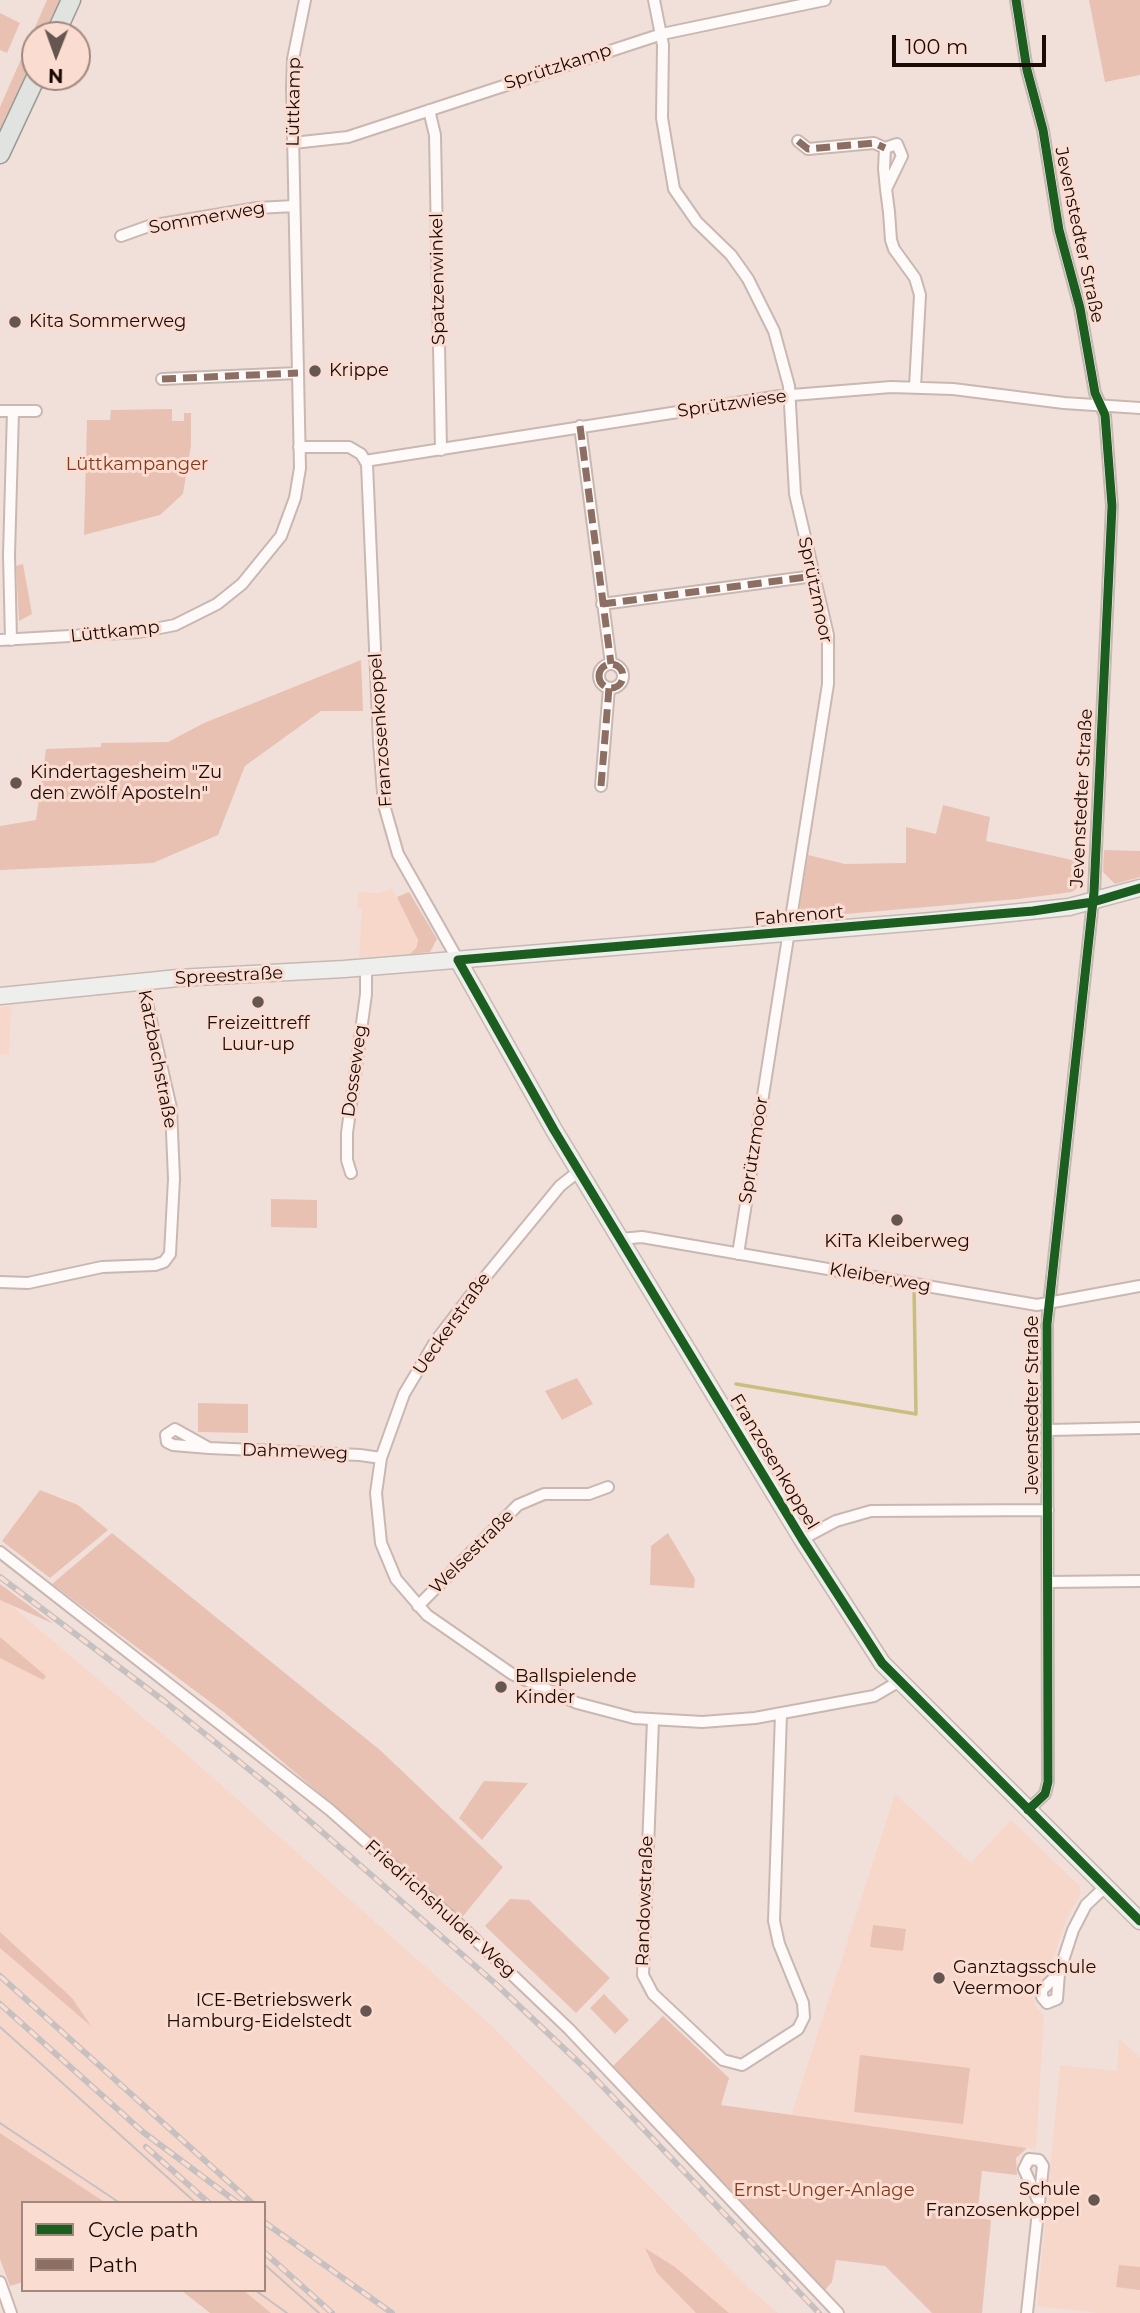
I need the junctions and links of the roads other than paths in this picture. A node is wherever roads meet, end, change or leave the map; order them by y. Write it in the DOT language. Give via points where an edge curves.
graph roads {
  1 [pos="71,0"];
  2 [pos="305,0"];
  3 [pos="654,0"];
  4 [pos="825,0"];
  5 [pos="1016,0"];
  6 [pos="61,21"];
  7 [pos="662,34"];
  8 [pos="29,91"];
  9 [pos="429,110"];
  10 [pos="798,141"];
  11 [pos="293,143"];
  12 [pos="885,148"];
  13 [pos="0,154"];
  14 [pos="886,189"];
  15 [pos="294,206"];
  16 [pos="121,236"];
  17 [pos="298,373"];
  18 [pos="162,379"];
  19 [pos="915,387"];
  20 [pos="790,395"];
  21 [pos="1101,406"];
  22 [pos="1140,408"];
  23 [pos="0,411"];
  24 [pos="13,411"];
  25 [pos="36,411"];
  26 [pos="580,426"];
  27 [pos="299,447"];
  28 [pos="441,450"];
  29 [pos="365,461"];
  30 [pos="814,576"];
  31 [pos="602,604"];
  32 [pos="6,640"];
  33 [pos="611,664"];
  34 [pos="609,688"];
  35 [pos="601,786"];
  36 [pos="1140,887"];
  37 [pos="1093,902"];
  38 [pos="787,932"];
  39 [pos="458,960"];
  40 [pos="366,968"];
  41 [pos="142,981"];
  42 [pos="0,996"];
  43 [pos="579,1171"];
  44 [pos="351,1173"];
  45 [pos="620,1239"];
  46 [pos="738,1254"];
  47 [pos="0,1282"];
  48 [pos="1140,1286"];
  49 [pos="1050,1302"];
  50 [pos="1140,1429"];
  51 [pos="1048,1430"];
  52 [pos="209,1448"];
  53 [pos="381,1458"];
  54 [pos="608,1487"];
  55 [pos="1048,1510"];
  56 [pos="802,1539"];
  57 [pos="0,1552"];
  58 [pos="1140,1581"];
  59 [pos="1048,1582"];
  60 [pos="418,1606"];
  61 [pos="898,1682"];
  62 [pos="781,1714"];
  63 [pos="653,1720"];
  64 [pos="1028,1810"];
  65 [pos="1105,1887"];
  66 [pos="1140,1921"];
  67 [pos="1059,1973"];
  68 [pos="1038,2200"];
  69 [pos="0,2282"];
  70 [pos="11,2313"];
  71 [pos="838,2313"];
  72 [pos="1027,2313"];
  1 -- 6 [label="main road"];
  2 -- 11 [label="street, Lüttkamp" via="293,59"];
  3 -- 7 [label="street, Sprützmoor"];
  4 -- 7 [label="street, Sprützkamp"];
  5 -- 21 [label="street, Jevenstedter Straße" via="1059,230"];
  7 -- 9 [label="street, Sprützkamp"];
  7 -- 20 [label="street, Sprützmoor" via="662,112 674,189 754,288 778,341"];
  8 -- 13 [label="main road"];
  9 -- 11 [label="street, Sprützkamp" via="348,137"];
  9 -- 28 [label="street, Spatzenwinkel" via="435,135"];
  10 -- 12 [label="street" via="808,149 874,143"];
  11 -- 15 [label="street, Lüttkamp"];
  12 -- 14 [label="street"];
  12 -- 14 [label="street" via="897,144 902,151"];
  14 -- 19 [label="street" via="894,249 915,278 920,295"];
  15 -- 16 [label="street, Sommerweg" via="160,224"];
  15 -- 17 [label="street, Lüttkamp"];
  17 -- 18 [label="street"];
  17 -- 27 [label="street, Lüttkamp"];
  19 -- 20 [label="street, Sprützwiese"];
  19 -- 21 [label="street, Sprützwiese"];
  20 -- 26 [label="street, Sprützwiese"];
  20 -- 30 [label="street, Sprützmoor" via="795,494"];
  21 -- 22 [label="street, Sprützwiese"];
  21 -- 37 [label="street, Jevenstedter Straße" via="1112,506"];
  23 -- 24 [label="street"];
  24 -- 25 [label="street"];
  24 -- 32 [label="street"];
  26 -- 28 [label="street, Sprützwiese"];
  26 -- 31 [label="street"];
  27 -- 29 [label="street" via="349,447"];
  27 -- 32 [label="street, Lüttkamp" via="298,487 281,536 242,584 217,604 158,630"];
  28 -- 29 [label="street, Sprützwiese"];
  29 -- 39 [label="street, Franzosenkoppel" via="386,815 398,854"];
  30 -- 31 [label="street"];
  30 -- 38 [label="street, Sprützmoor" via="828,635 828,684"];
  31 -- 33 [label="street"];
  33 -- 34 [label="street" via="602,667 599,675"];
  33 -- 34 [label="street" via="621,670 622,678"];
  34 -- 35 [label="street"];
  36 -- 37 [label="street, Fahrenort"];
  37 -- 38 [label="street, Fahrenort"];
  37 -- 49 [label="street, Jevenstedter Straße"];
  38 -- 39 [label="street, Fahrenort"];
  38 -- 46 [label="street, Sprützmoor"];
  39 -- 40 [label="street, Spreestraße"];
  39 -- 43 [label="street, Franzosenkoppel"];
  40 -- 41 [label="street, Spreestraße"];
  40 -- 44 [label="street, Dosseweg" via="347,1133"];
  41 -- 42 [label="street, Spreestraße"];
  41 -- 47 [label="street, Katzbachstraße" via="171,1108 170,1254 155,1265 102,1267 28,1283"];
  43 -- 45 [label="street, Franzosenkoppel"];
  43 -- 53 [label="street, Ueckerstraße" via="560,1186 435,1342 404,1394"];
  45 -- 46 [label="street, Kleiberweg" via="642,1237"];
  45 -- 56 [label="street, Franzosenkoppel"];
  46 -- 49 [label="street, Kleiberweg" via="1037,1305"];
  48 -- 49 [label="street, Kleiberweg"];
  49 -- 51 [label="street, Jevenstedter Straße"];
  50 -- 51 [label="street"];
  51 -- 55 [label="street, Jevenstedter Straße"];
  52 -- 53 [label="street, Dahmeweg"];
  53 -- 60 [label="street, Ueckerstraße" via="376,1509 381,1543 396,1579"];
  54 -- 60 [label="street, Welsestraße" via="589,1494 544,1494 518,1505"];
  55 -- 56 [label="street" via="871,1511 836,1521"];
  55 -- 59 [label="street, Jevenstedter Straße"];
  56 -- 61 [label="street, Franzosenkoppel"];
  57 -- 71 [label="street, Friedrichshulder Weg" via="330,1810 461,1926 569,2029"];
  58 -- 59 [label="street"];
  59 -- 64 [label="street, Jevenstedter Straße" via="1048,1782 1045,1794"];
  60 -- 63 [label="street, Ueckerstraße" via="512,1674 577,1703"];
  61 -- 62 [label="street, Ueckerstraße" via="874,1696"];
  61 -- 64 [label="street, Franzosenkoppel"];
  62 -- 63 [label="street, Ueckerstraße" via="716,1722"];
  62 -- 63 [label="street, Randowstraße" via="774,1921 804,2017 798,2029 742,2065 723,2060 653,1993 643,1975"];
  64 -- 65 [label="street, Franzosenkoppel"];
  65 -- 66 [label="street, Franzosenkoppel"];
  65 -- 67 [label="street" via="1081,1914"];
  68 -- 72 [label="street"];
  69 -- 70 [label="street"];
}
